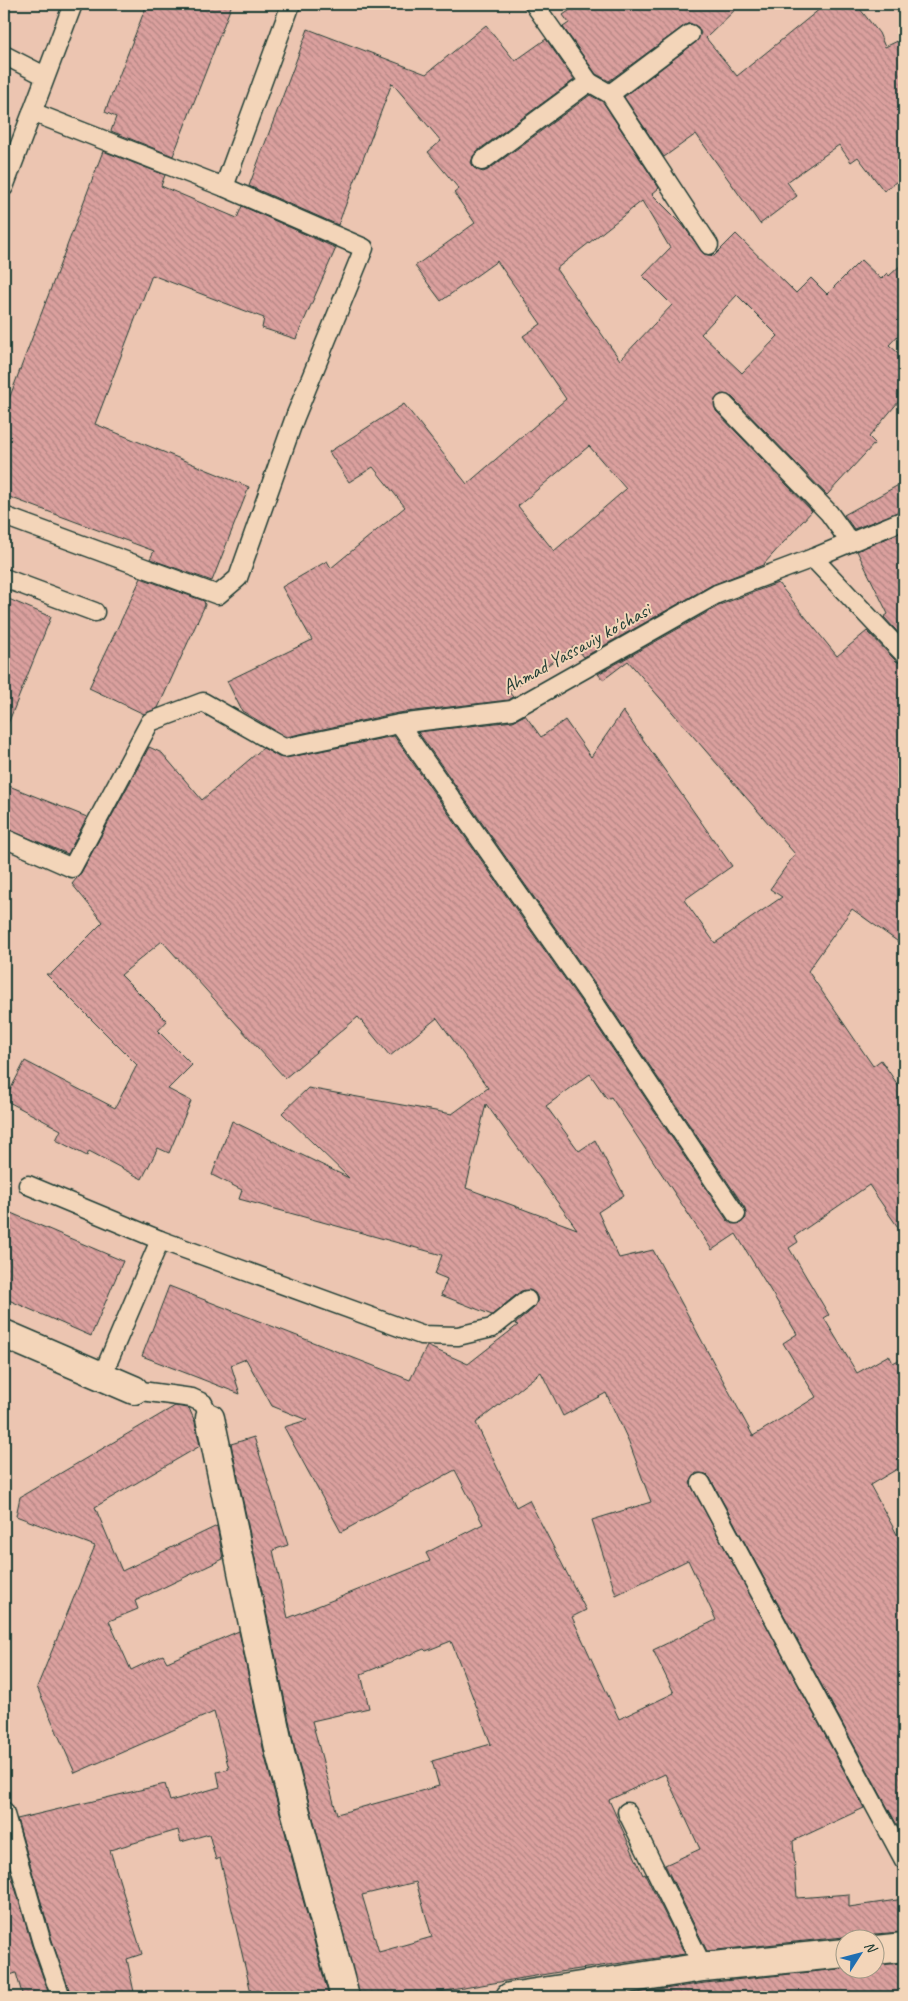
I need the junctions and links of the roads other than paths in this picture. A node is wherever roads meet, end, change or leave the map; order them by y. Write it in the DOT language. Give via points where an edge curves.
graph roads {
  1 [pos="73,4"];
  2 [pos="291,4"];
  3 [pos="534,4"];
  4 [pos="690,34"];
  5 [pos="4,55"];
  6 [pos="45,76"];
  7 [pos="588,82"];
  8 [pos="610,94"];
  9 [pos="32,112"];
  10 [pos="482,160"];
  11 [pos="224,187"];
  12 [pos="4,188"];
  13 [pos="708,245"];
  14 [pos="724,404"];
  15 [pos="4,516"];
  16 [pos="904,520"];
  17 [pos="850,542"];
  18 [pos="813,558"];
  19 [pos="4,578"];
  20 [pos="95,612"];
  21 [pos="904,654"];
  22 [pos="398,724"];
  23 [pos="4,838"];
  24 [pos="28,1185"];
  25 [pos="736,1214"];
  26 [pos="160,1240"];
  27 [pos="526,1300"];
  28 [pos="4,1334"];
  29 [pos="102,1376"];
  30 [pos="134,1390"];
  31 [pos="210,1418"];
  32 [pos="701,1484"];
  33 [pos="4,1811"];
  34 [pos="627,1812"];
  35 [pos="904,1860"];
  36 [pos="904,1947"];
  37 [pos="886,1949"];
  38 [pos="836,1954"];
  39 [pos="703,1967"];
  40 [pos="61,1997"];
  41 [pos="345,1997"];
  42 [pos="510,1997"];
  1 -- 6 [label="lane"];
  2 -- 11 [label="lane"];
  3 -- 7 [label="lane"];
  4 -- 8 [label="lane"];
  5 -- 6 [label="lane"];
  6 -- 9 [label="lane"];
  7 -- 8 [label="lane"];
  7 -- 10 [label="lane"];
  8 -- 13 [label="lane"];
  9 -- 11 [label="lane"];
  9 -- 12 [label="lane"];
  11 -- 15 [label="lane" via="364,248 295,417 238,578 218,595"];
  14 -- 17 [label="lane" via="829,512"];
  16 -- 17 [label="lane, Ahmad Yassaviy ko'chasi"];
  17 -- 18 [label="lane, Ahmad Yassaviy ko'chasi"];
  18 -- 21 [label="lane"];
  18 -- 22 [label="lane, Ahmad Yassaviy ko'chasi" via="717,594 512,710"];
  19 -- 20 [label="lane"];
  22 -- 23 [label="lane, Ahmad Yassaviy ko'chasi" via="284,748 203,702 150,722 72,868"];
  22 -- 25 [label="lane" via="588,993"];
  24 -- 26 [label="lane"];
  26 -- 27 [label="lane" via="421,1335 458,1336 492,1328"];
  26 -- 29 [label="lane"];
  28 -- 29 [label="street"];
  29 -- 30 [label="street"];
  30 -- 31 [label="lane" via="203,1402"];
  31 -- 41 [label="street" via="280,1753"];
  32 -- 35 [label="lane"];
  33 -- 40 [label="lane"];
  34 -- 39 [label="lane"];
  36 -- 37 [label="street"];
  38 -- 39 [label="street"];
  39 -- 42 [label="street"];
}
